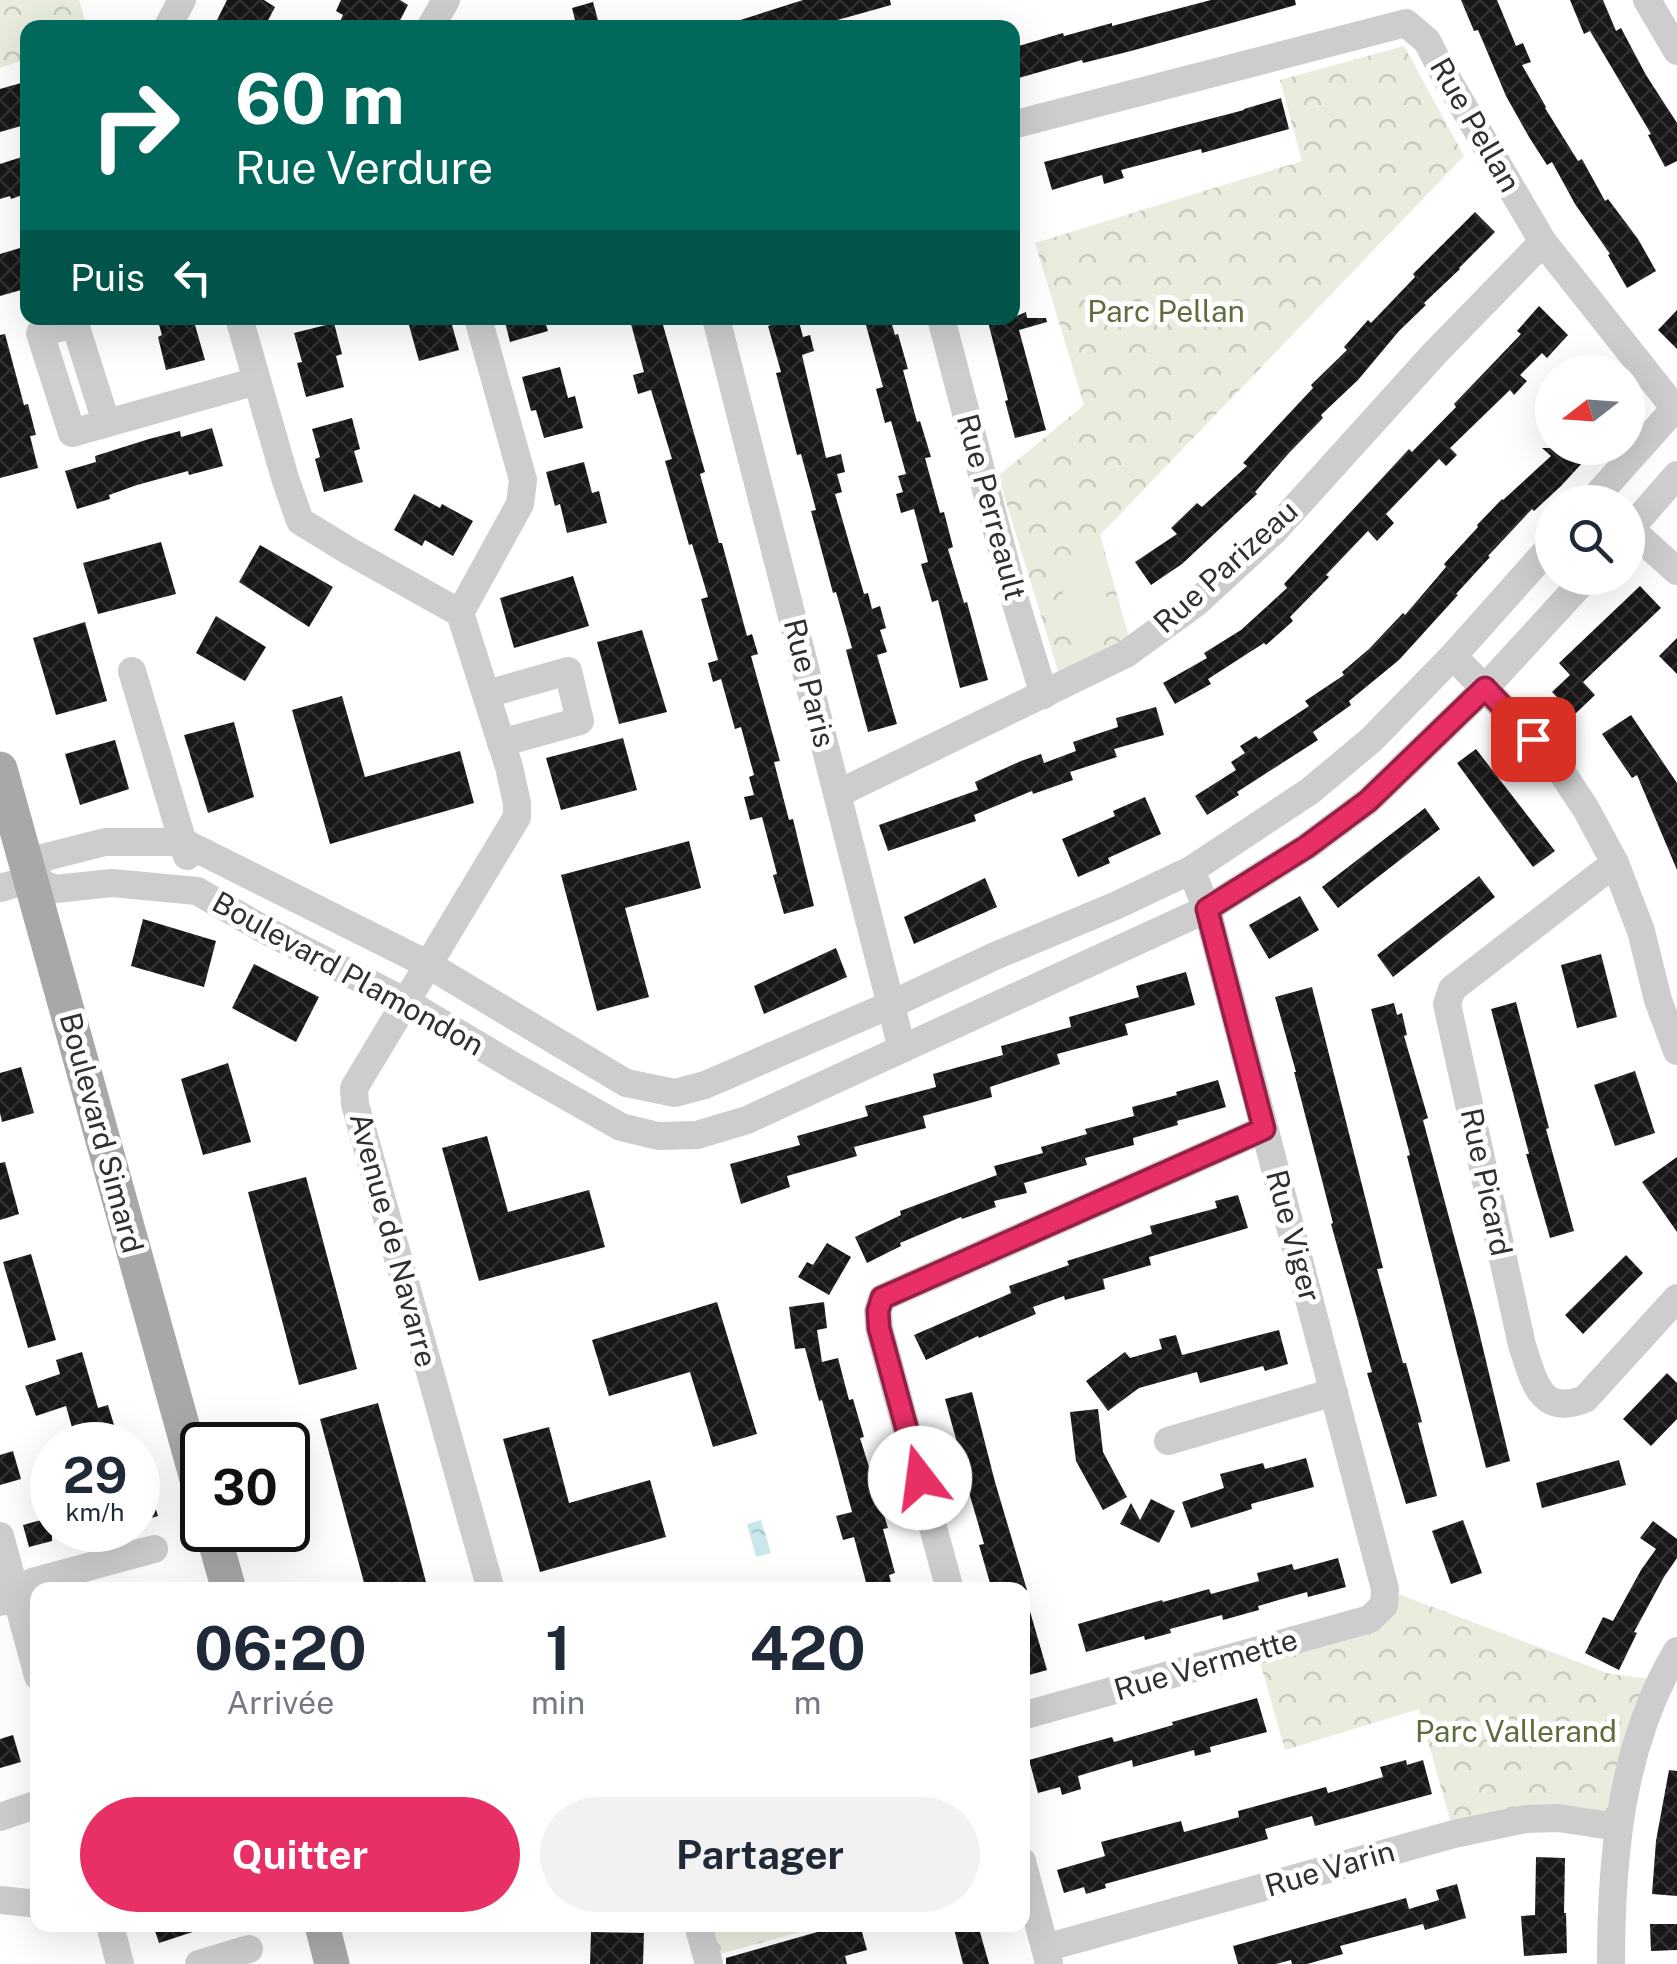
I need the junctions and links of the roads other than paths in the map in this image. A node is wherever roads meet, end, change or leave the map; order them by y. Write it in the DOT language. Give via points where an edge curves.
graph roads {
  1 [pos="1648,0"];
  2 [pos="1677,51"];
  3 [pos="1020,123"];
  4 [pos="1543,242"];
  5 [pos="241,325"];
  6 [pos="480,325"];
  7 [pos="718,325"];
  8 [pos="944,325"];
  9 [pos="257,381"];
  10 [pos="1676,408"];
  11 [pos="106,422"];
  12 [pos="1677,476"];
  13 [pos="1610,485"];
  14 [pos="1645,511"];
  15 [pos="1645,544"];
  16 [pos="1535,564"];
  17 [pos="1677,571"];
  18 [pos="1570,595"];
  19 [pos="460,613"];
  20 [pos="1453,656"];
  21 [pos="132,671"];
  22 [pos="1485,688"];
  23 [pos="486,694"];
  24 [pos="1044,695"];
  25 [pos="501,742"];
  26 [pos="0,769"];
  27 [pos="837,794"];
  28 [pos="183,842"];
  29 [pos="1616,862"];
  30 [pos="1191,870"];
  31 [pos="15,884"];
  32 [pos="197,891"];
  33 [pos="1207,909"];
  34 [pos="427,964"];
  35 [pos="406,1002"];
  36 [pos="890,1005"];
  37 [pos="902,1048"];
  38 [pos="1677,1051"];
  39 [pos="1264,1129"];
  40 [pos="1677,1298"];
  41 [pos="1334,1392"];
  42 [pos="180,1425"];
  43 [pos="1168,1441"];
  44 [pos="0,1536"];
  45 [pos="143,1552"];
  46 [pos="218,1552"];
  47 [pos="32,1582"];
  48 [pos="226,1582"];
  49 [pos="488,1582"];
  50 [pos="948,1582"];
  51 [pos="30,1584"];
  52 [pos="8,1600"];
  53 [pos="1384,1606"];
  54 [pos="1677,1650"];
  55 [pos="30,1656"];
  56 [pos="1030,1714"];
  57 [pos="30,1807"];
  58 [pos="0,1817"];
  59 [pos="1618,1826"];
  60 [pos="1030,1890"];
  61 [pos="0,1900"];
  62 [pos="30,1903"];
  63 [pos="112,1932"];
  64 [pos="324,1932"];
  65 [pos="700,1932"];
  66 [pos="249,1949"];
  67 [pos="1048,1956"];
  68 [pos="120,1964"];
  69 [pos="199,1964"];
  70 [pos="332,1964"];
  71 [pos="709,1964"];
  72 [pos="1611,1964"];
  1 -- 2 [label="street"];
  3 -- 4 [label="street, Rue Pellan" via="1406,23 1427,41"];
  4 -- 10 [label="street, Rue Pellan"];
  4 -- 24 [label="street, Rue Parizeau" via="1273,532 1196,603 1126,654"];
  5 -- 9 [label="street"];
  6 -- 19 [label="street" via="523,480 520,504"];
  7 -- 27 [label="street, Rue Paris"];
  8 -- 24 [label="street, Rue Perreault"];
  9 -- 11 [label="street"];
  9 -- 19 [label="street" via="300,520"];
  10 -- 13 [label="street"];
  12 -- 14 [label="street"];
  15 -- 17 [label="street"];
  16 -- 20 [label="street, Boulevard Plamondon"];
  18 -- 22 [label="street, Boulevard Plamondon"];
  19 -- 23 [label="street, Avenue de Navarre"];
  20 -- 22 [label="street"];
  20 -- 30 [label="street, Boulevard Plamondon" via="1310,791"];
  21 -- 28 [label="street"];
  22 -- 29 [label="street" via="1553,759"];
  22 -- 33 [label="street, Boulevard Plamondon" via="1368,801"];
  23 -- 25 [label="street, Avenue de Navarre"];
  23 -- 25 [label="street" via="568,671 580,721"];
  24 -- 27 [label="street, Rue Parizeau"];
  25 -- 34 [label="street, Avenue de Navarre" via="517,817"];
  26 -- 31 [label="main road, Boulevard Simard"];
  27 -- 36 [label="street, Rue Paris"];
  28 -- 31 [label="street, Boulevard Plamondon" via="105,842 42,858"];
  28 -- 32 [label="street"];
  28 -- 34 [label="street, Boulevard Plamondon"];
  29 -- 38 [label="street"];
  29 -- 40 [label="street, Rue Picard" via="1452,989 1447,1004 1537,1389 1554,1404 1585,1399"];
  30 -- 33 [label="street, Rue Viger"];
  30 -- 36 [label="street, Boulevard Plamondon"];
  31 -- 32 [label="street, Boulevard Plamondon"];
  31 -- 42 [label="main road, Boulevard Simard"];
  32 -- 35 [label="street, Boulevard Plamondon"];
  33 -- 37 [label="street, Boulevard Plamondon"];
  33 -- 39 [label="street, Rue Viger"];
  34 -- 35 [label="street, Avenue de Navarre"];
  34 -- 36 [label="street, Boulevard Plamondon" via="626,1083 676,1093"];
  35 -- 37 [label="street, Boulevard Plamondon" via="621,1127 658,1136 697,1135 747,1120"];
  35 -- 49 [label="street, Avenue de Navarre" via="354,1088 355,1104"];
  36 -- 37 [label="street, Rue Paris"];
  39 -- 41 [label="street, Rue Viger"];
  39 -- 50 [label="street" via="882,1298 879,1328"];
  41 -- 43 [label="street"];
  41 -- 53 [label="street, Rue Viger"];
  44 -- 52 [label="street"];
  45 -- 47 [label="street"];
  46 -- 48 [label="main road"];
  51 -- 52 [label="street"];
  52 -- 55 [label="street"];
  53 -- 56 [label="street, Rue Vermette" via="1370,1619"];
  54 -- 59 [label="street" via="1634,1747"];
  57 -- 58 [label="street"];
  59 -- 67 [label="street, Rue Varin" via="1526,1818"];
  59 -- 72 [label="street"];
  60 -- 67 [label="street"];
  61 -- 62 [label="street"];
  63 -- 68 [label="street"];
  64 -- 70 [label="main road"];
  65 -- 71 [label="street"];
  66 -- 69 [label="street"];
}
